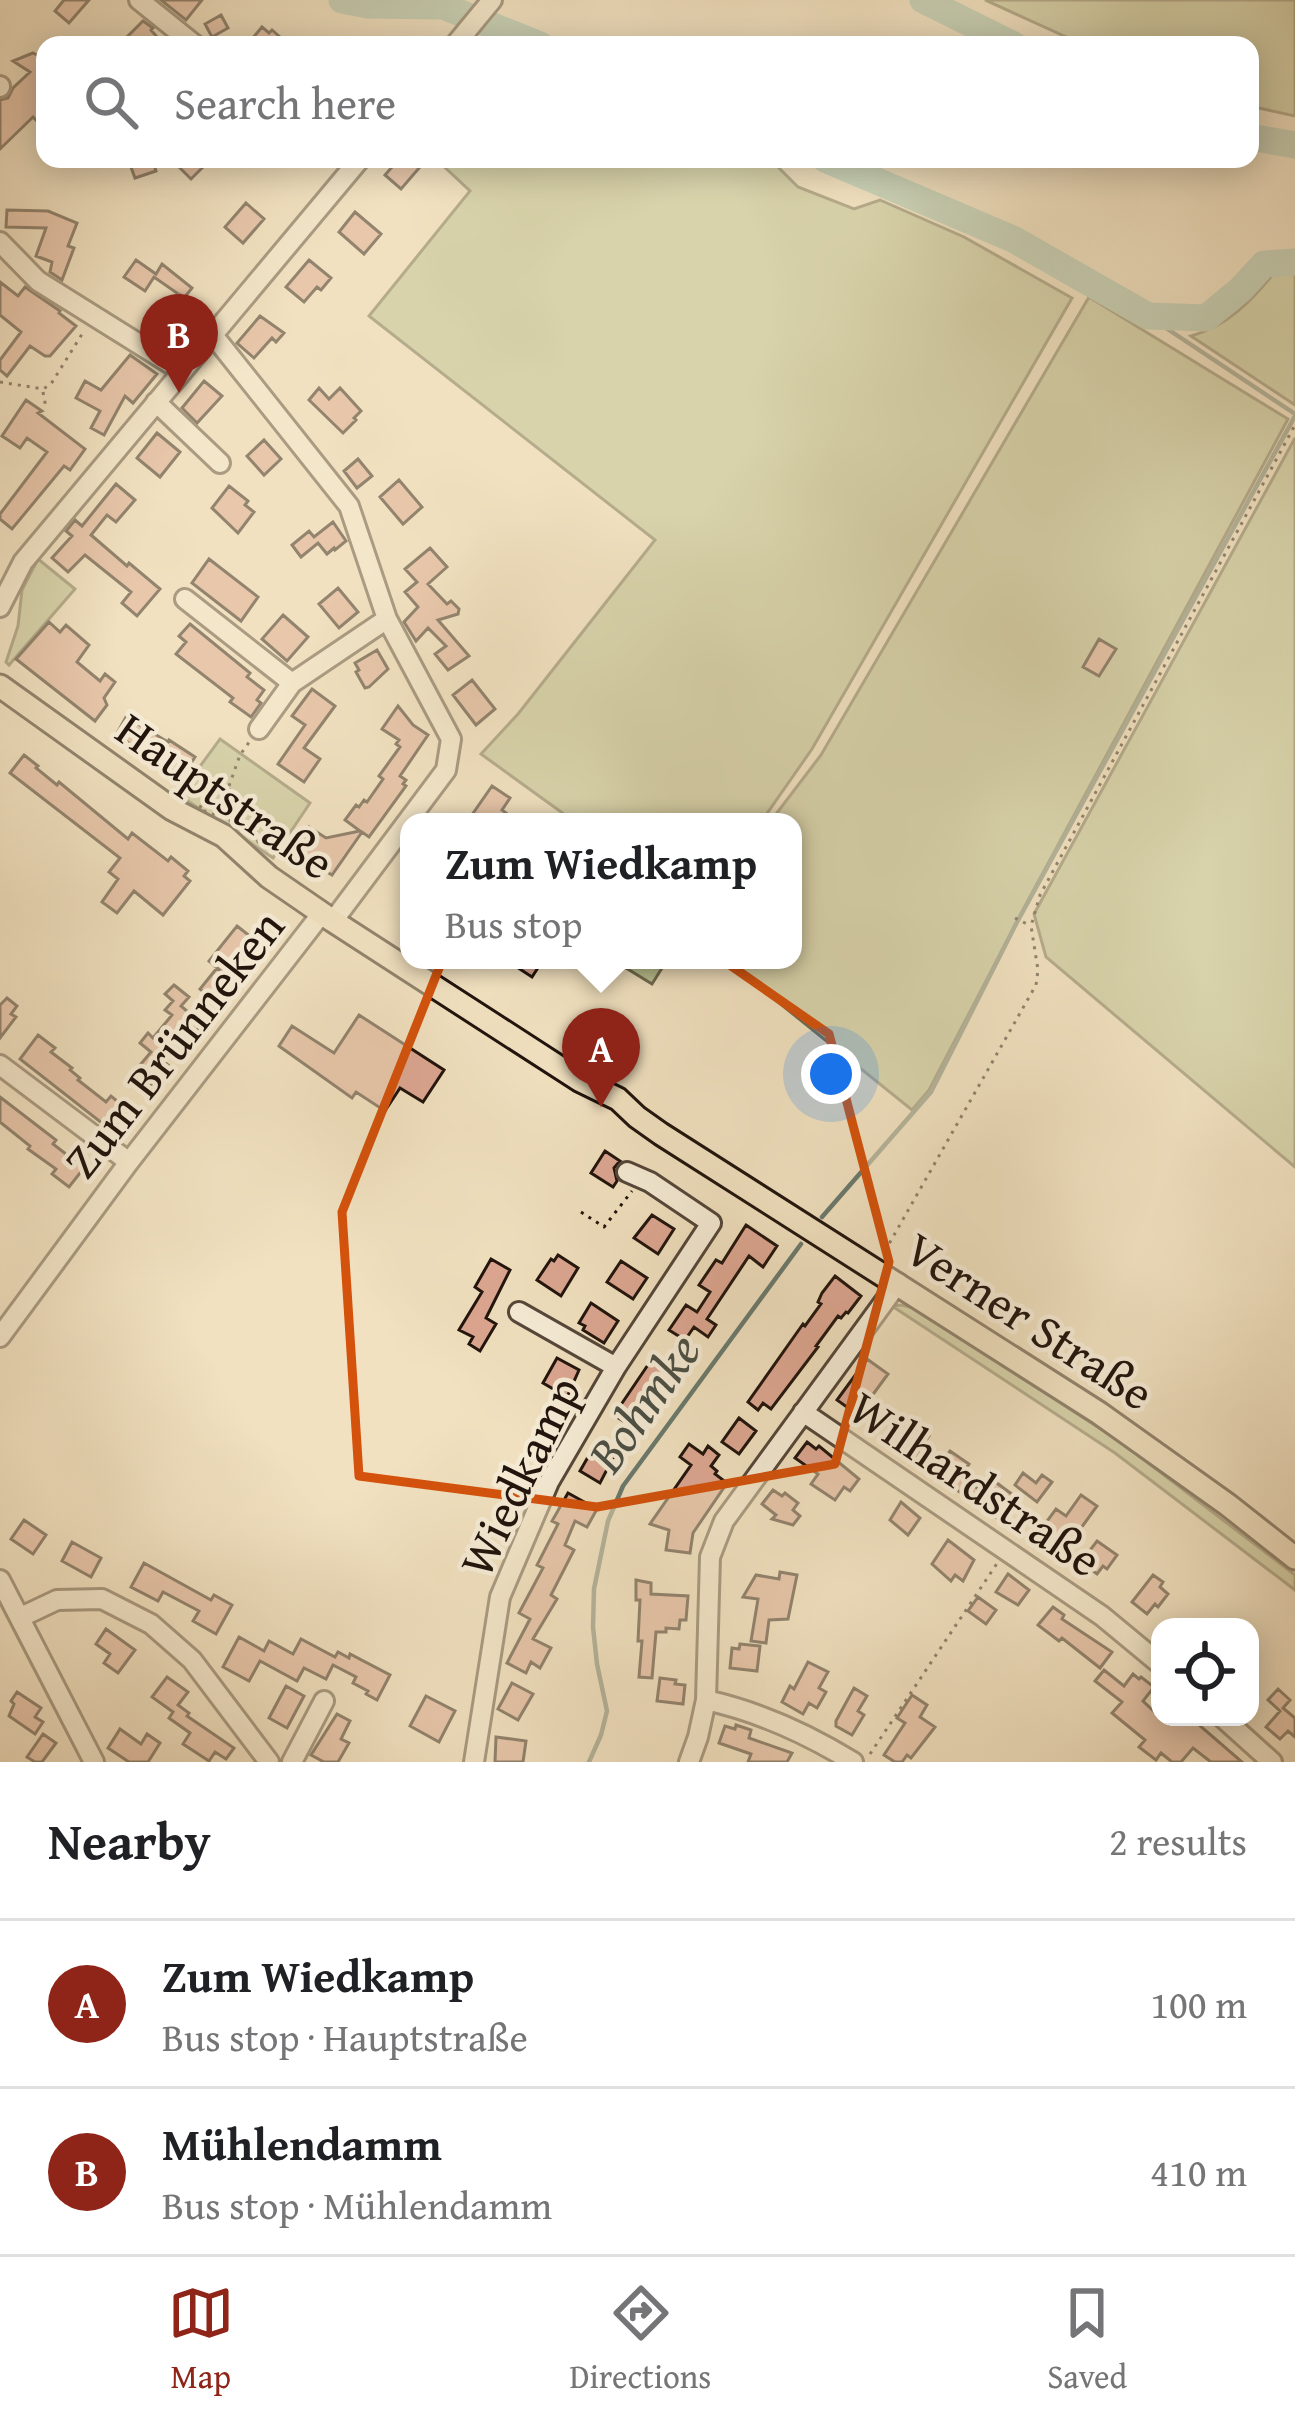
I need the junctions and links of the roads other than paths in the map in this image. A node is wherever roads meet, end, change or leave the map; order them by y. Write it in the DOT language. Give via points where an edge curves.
graph roads {
  1 [pos="139,0"];
  2 [pos="492,0"];
  3 [pos="184,36"];
  4 [pos="463,36"];
  5 [pos="344,168"];
  6 [pos="0,242"];
  7 [pos="213,335"];
  8 [pos="182,371"];
  9 [pos="156,402"];
  10 [pos="220,463"];
  11 [pos="185,599"];
  12 [pos="0,607"];
  13 [pos="387,619"];
  14 [pos="292,683"];
  15 [pos="0,686"];
  16 [pos="259,729"];
  17 [pos="411,813"];
  18 [pos="400,827"];
  19 [pos="327,917"];
  20 [pos="400,964"];
  21 [pos="408,969"];
  22 [pos="0,1066"];
  23 [pos="129,1162"];
  24 [pos="710,1163"];
  25 [pos="639,1178"];
  26 [pos="898,1283"];
  27 [pos="519,1312"];
  28 [pos="0,1337"];
  29 [pos="616,1367"];
  30 [pos="803,1412"];
  31 [pos="1295,1558"];
  32 [pos="0,1580"];
  33 [pos="21,1617"];
  34 [pos="1151,1657"];
  35 [pos="706,1700"];
  36 [pos="324,1701"];
  37 [pos="1232,1726"];
  38 [pos="94,1762"];
  39 [pos="269,1762"];
  40 [pos="292,1762"];
  41 [pos="474,1762"];
  42 [pos="689,1762"];
  43 [pos="853,1762"];
  44 [pos="1272,1762"];
  1 -- 3 [label="street"];
  2 -- 4 [label="street"];
  5 -- 7 [label="street"];
  6 -- 8 [label="street" via="38,281"];
  7 -- 8 [label="street"];
  7 -- 13 [label="street, Zum Brünneken" via="349,506"];
  8 -- 9 [label="street"];
  9 -- 10 [label="street"];
  9 -- 12 [label="street" via="23,562"];
  11 -- 14 [label="street"];
  13 -- 14 [label="street"];
  13 -- 17 [label="street, Zum Brünneken" via="451,739 446,770"];
  14 -- 16 [label="street"];
  15 -- 19 [label="main road, Hauptstraße" via="172,809 224,836"];
  18 -- 19 [label="street, Zum Brünneken"];
  19 -- 20 [label="main road, Hauptstraße"];
  19 -- 23 [label="street, Zum Brünneken"];
  21 -- 24 [label="main road, Hauptstraße"];
  22 -- 23 [label="street"];
  23 -- 28 [label="street, Zum Brünneken"];
  24 -- 26 [label="main road, Verner Straße"];
  25 -- 29 [label="street, Wiedkamp" via="711,1223"];
  26 -- 30 [label="street"];
  26 -- 31 [label="main road, Verner Straße" via="1099,1413"];
  27 -- 29 [label="street, Wiedkamp"];
  29 -- 41 [label="street, Wiedkamp" via="549,1482 500,1597"];
  30 -- 34 [label="street, Wilhardstraße"];
  30 -- 35 [label="street" via="724,1521 710,1557"];
  32 -- 33 [label="street"];
  33 -- 38 [label="street"];
  33 -- 39 [label="street" via="57,1600 102,1599 151,1624 192,1660"];
  35 -- 42 [label="street"];
  35 -- 43 [label="street" via="748,1709"];
  36 -- 40 [label="street"];
  37 -- 44 [label="street"];
}
